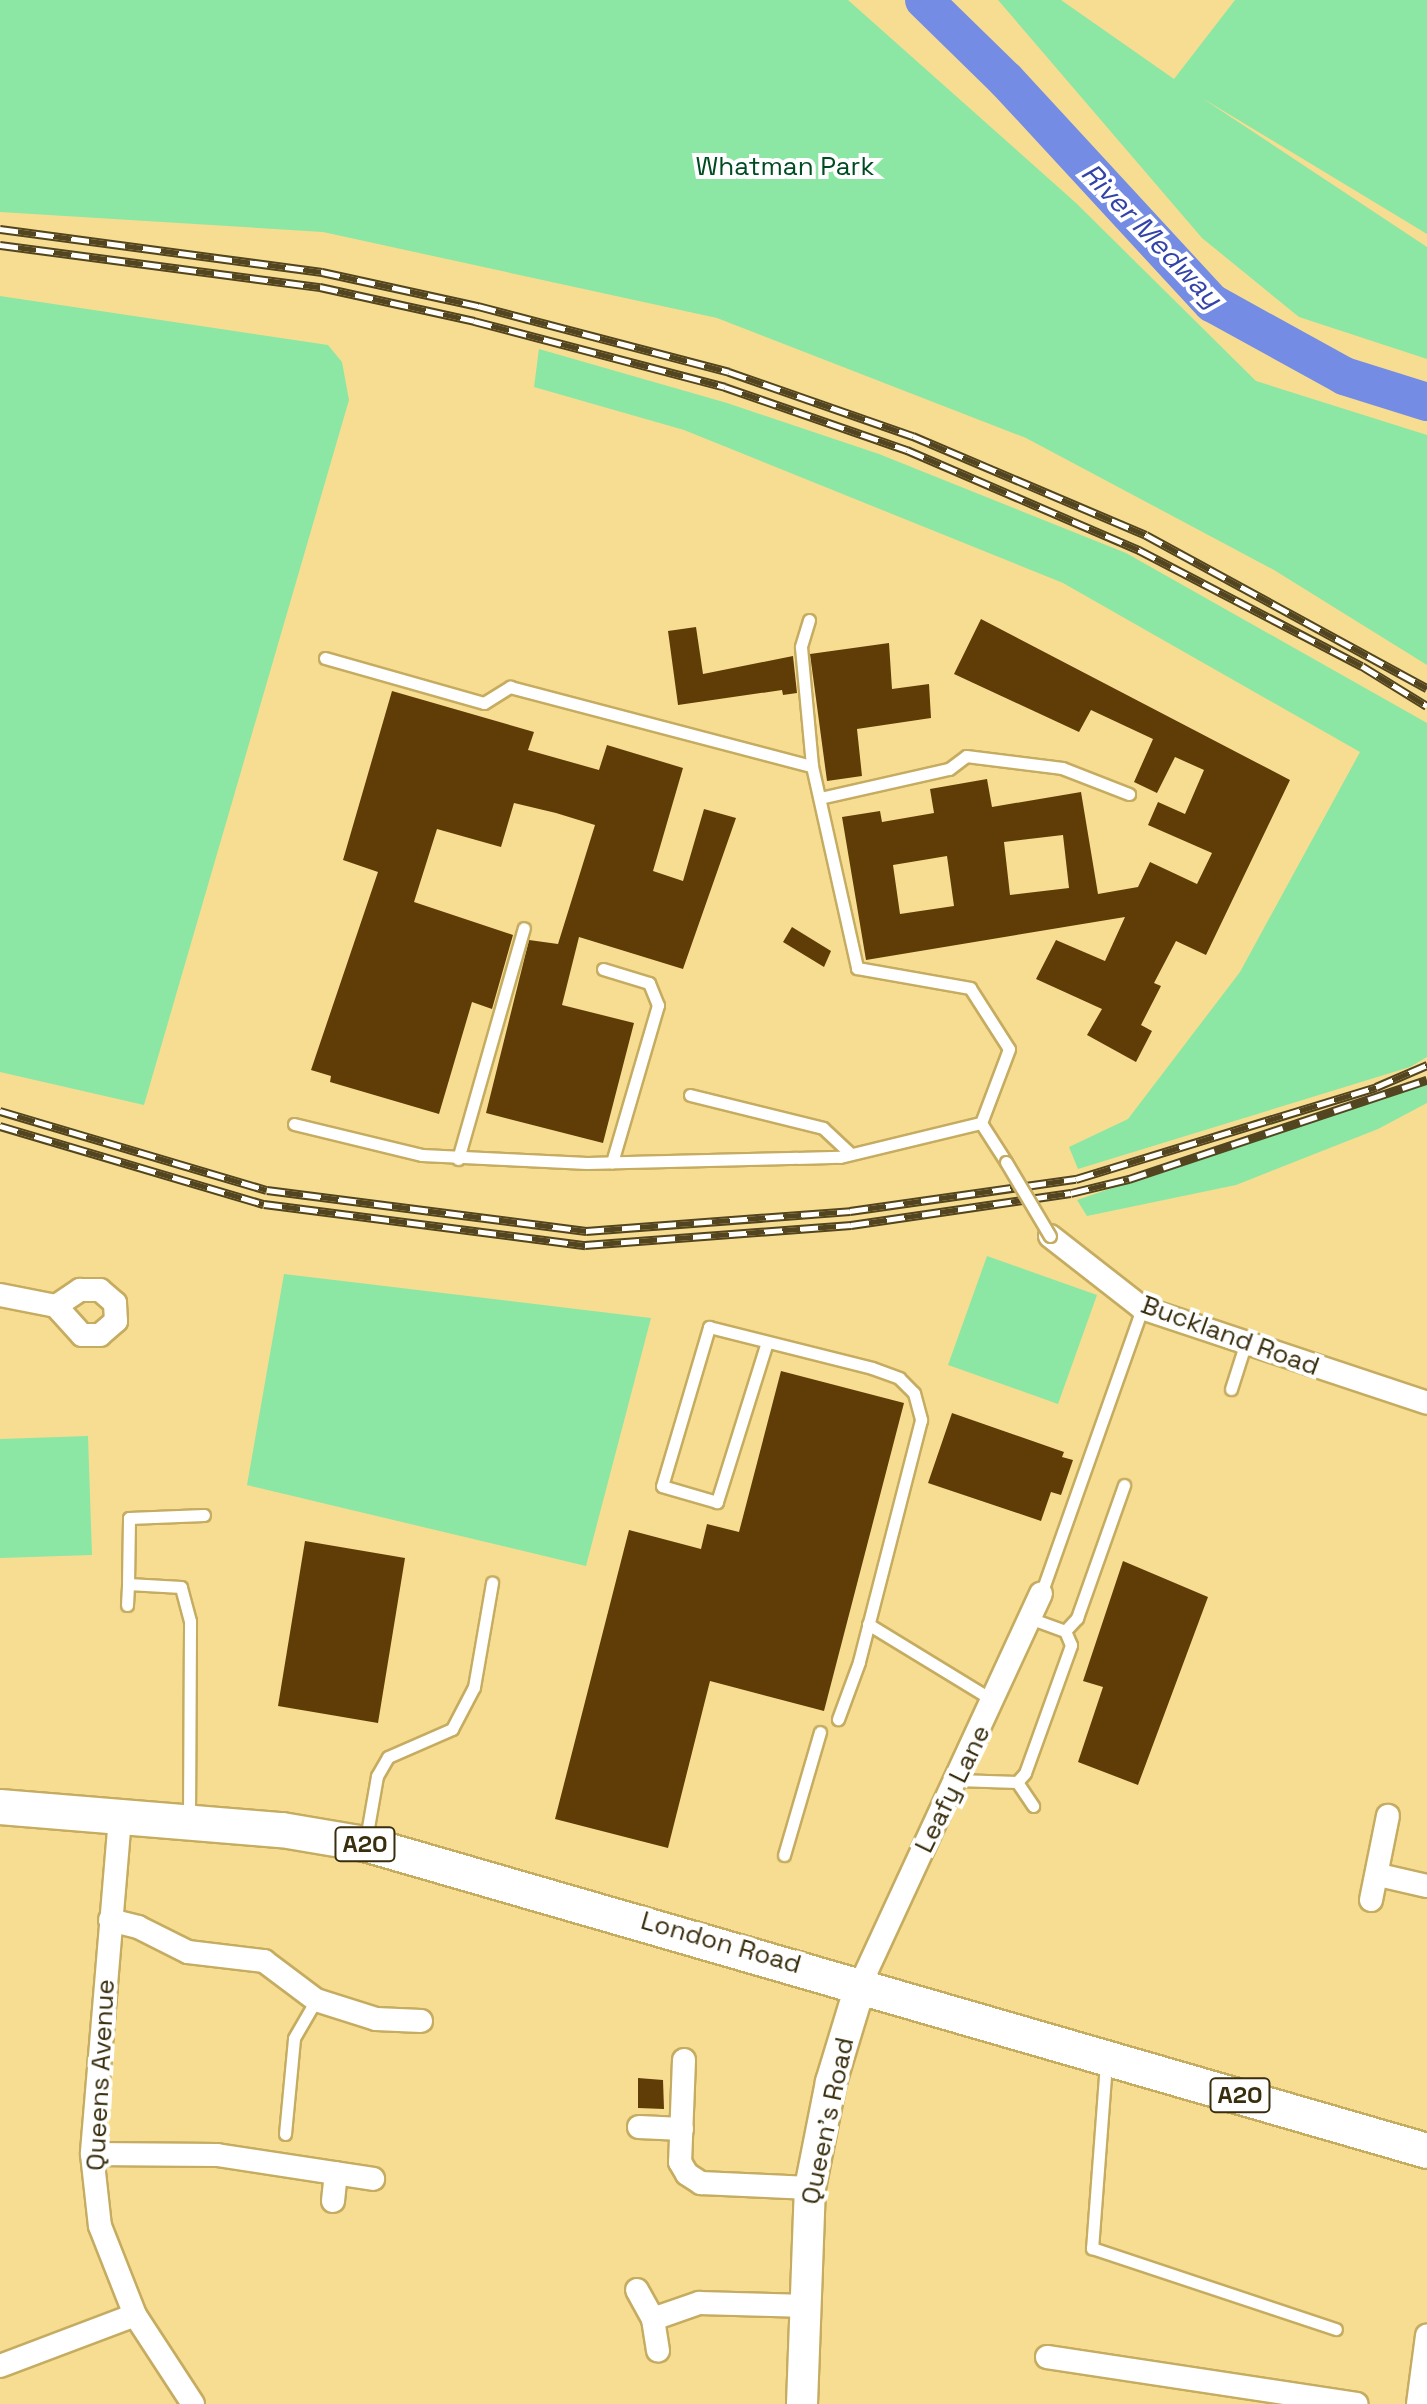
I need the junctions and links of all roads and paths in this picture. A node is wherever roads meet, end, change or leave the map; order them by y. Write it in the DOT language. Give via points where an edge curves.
graph roads {
  1 [pos="809,620"];
  2 [pos="325,658"];
  3 [pos="812,766"];
  4 [pos="1129,794"];
  5 [pos="820,798"];
  6 [pos="524,928"];
  7 [pos="603,969"];
  8 [pos="690,1095"];
  9 [pos="981,1123"];
  10 [pos="294,1124"];
  11 [pos="851,1154"];
  12 [pos="458,1159"];
  13 [pos="612,1162"];
  14 [pos="1050,1236"];
  15 [pos="0,1295"];
  16 [pos="56,1306"];
  17 [pos="1142,1308"];
  18 [pos="767,1342"];
  19 [pos="1245,1345"];
  20 [pos="1231,1389"];
  21 [pos="1427,1403"];
  22 [pos="1124,1485"];
  23 [pos="204,1515"];
  24 [pos="492,1583"];
  25 [pos="128,1584"];
  26 [pos="1041,1594"];
  27 [pos="127,1605"];
  28 [pos="1030,1618"];
  29 [pos="868,1624"];
  30 [pos="1065,1631"];
  31 [pos="995,1701"];
  32 [pos="838,1719"];
  33 [pos="820,1732"];
  34 [pos="957,1780"];
  35 [pos="1017,1782"];
  36 [pos="1033,1806"];
  37 [pos="0,1807"];
  38 [pos="1388,1816"];
  39 [pos="120,1818"];
  40 [pos="189,1823"];
  41 [pos="365,1844"];
  42 [pos="784,1855"];
  43 [pos="1379,1875"];
  44 [pos="1427,1886"];
  45 [pos="1371,1900"];
  46 [pos="110,1920"];
  47 [pos="861,1983"];
  48 [pos="316,2000"];
  49 [pos="421,2021"];
  50 [pos="1106,2056"];
  51 [pos="684,2060"];
  52 [pos="639,2127"];
  53 [pos="682,2129"];
  54 [pos="285,2134"];
  55 [pos="1427,2151"];
  56 [pos="92,2154"];
  57 [pos="336,2173"];
  58 [pos="373,2179"];
  59 [pos="810,2188"];
  60 [pos="333,2201"];
  61 [pos="637,2290"];
  62 [pos="808,2306"];
  63 [pos="135,2315"];
  64 [pos="653,2319"];
  65 [pos="1336,2329"];
  66 [pos="1427,2336"];
  67 [pos="658,2351"];
  68 [pos="1047,2357"];
  69 [pos="0,2366"];
  70 [pos="1264,2397"];
  71 [pos="193,2404"];
  72 [pos="802,2404"];
  73 [pos="1356,2404"];
  74 [pos="1418,2404"];
  1 -- 3 [label="lane" via="801,647"];
  2 -- 3 [label="lane" via="484,703 510,687"];
  3 -- 5 [label="lane"];
  4 -- 5 [label="lane" via="1062,768 966,756 949,769"];
  5 -- 9 [label="lane" via="857,968 970,988 1009,1049"];
  6 -- 12 [label="lane"];
  7 -- 13 [label="lane" via="649,983 658,1005"];
  8 -- 11 [label="lane" via="823,1128"];
  9 -- 11 [label="lane"];
  9 -- 14 [label="lane, bridge"];
  10 -- 12 [label="lane"];
  11 -- 13 [label="lane"];
  12 -- 13 [label="lane"];
  14 -- 17 [label="street, Buckland Road"];
  15 -- 16 [label="street"];
  17 -- 19 [label="street, Buckland Road"];
  17 -- 26 [label="lane"];
  18 -- 18 [label="lane" via="717,1502 662,1486 709,1327"];
  18 -- 29 [label="lane" via="872,1368 899,1378 914,1393 921,1420"];
  19 -- 20 [label="lane"];
  19 -- 21 [label="street, Buckland Road"];
  22 -- 30 [label="lane" via="1077,1618"];
  23 -- 25 [label="lane" via="129,1518"];
  24 -- 41 [label="lane" via="474,1687 452,1729 388,1757 377,1776"];
  25 -- 27 [label="lane"];
  25 -- 40 [label="lane" via="181,1587 190,1621"];
  26 -- 28 [label="street, Leafy Lane"];
  28 -- 30 [label="lane"];
  28 -- 31 [label="street, Leafy Lane"];
  29 -- 31 [label="lane"];
  29 -- 32 [label="lane"];
  30 -- 35 [label="lane" via="1071,1645 1025,1773"];
  31 -- 34 [label="street, Leafy Lane"];
  33 -- 42 [label="lane"];
  34 -- 35 [label="lane"];
  34 -- 47 [label="street, Leafy Lane"];
  35 -- 36 [label="lane"];
  37 -- 39 [label="main road, London Road / A20"];
  38 -- 43 [label="street"];
  39 -- 40 [label="main road, London Road / A20"];
  39 -- 46 [label="street, Queens Avenue"];
  40 -- 41 [label="main road, London Road / A20" via="282,1830"];
  41 -- 47 [label="main road, London Road / A20"];
  43 -- 44 [label="street"];
  43 -- 45 [label="street"];
  46 -- 48 [label="street" via="138,1927 188,1952 264,1961"];
  46 -- 56 [label="street, Queens Avenue"];
  47 -- 50 [label="main road, London Road / A20"];
  47 -- 59 [label="street, Queen's Road" via="831,2082"];
  48 -- 49 [label="street" via="376,2019"];
  48 -- 54 [label="lane" via="294,2038"];
  50 -- 55 [label="main road, London Road / A20"];
  50 -- 65 [label="lane" via="1092,2248"];
  51 -- 53 [label="street"];
  52 -- 53 [label="street"];
  53 -- 59 [label="street" via="680,2162 701,2183"];
  56 -- 57 [label="street" via="217,2155"];
  56 -- 63 [label="street, Queens Avenue" via="100,2226"];
  57 -- 58 [label="street"];
  57 -- 60 [label="street"];
  59 -- 62 [label="street, Queen's Road"];
  61 -- 64 [label="street"];
  62 -- 64 [label="street" via="699,2303"];
  62 -- 72 [label="street, Queen's Road"];
  63 -- 69 [label="street"];
  63 -- 71 [label="street, Queens Avenue"];
  64 -- 67 [label="street"];
  66 -- 74 [label="street"];
  68 -- 70 [label="street"];
  70 -- 73 [label="street"];
}
